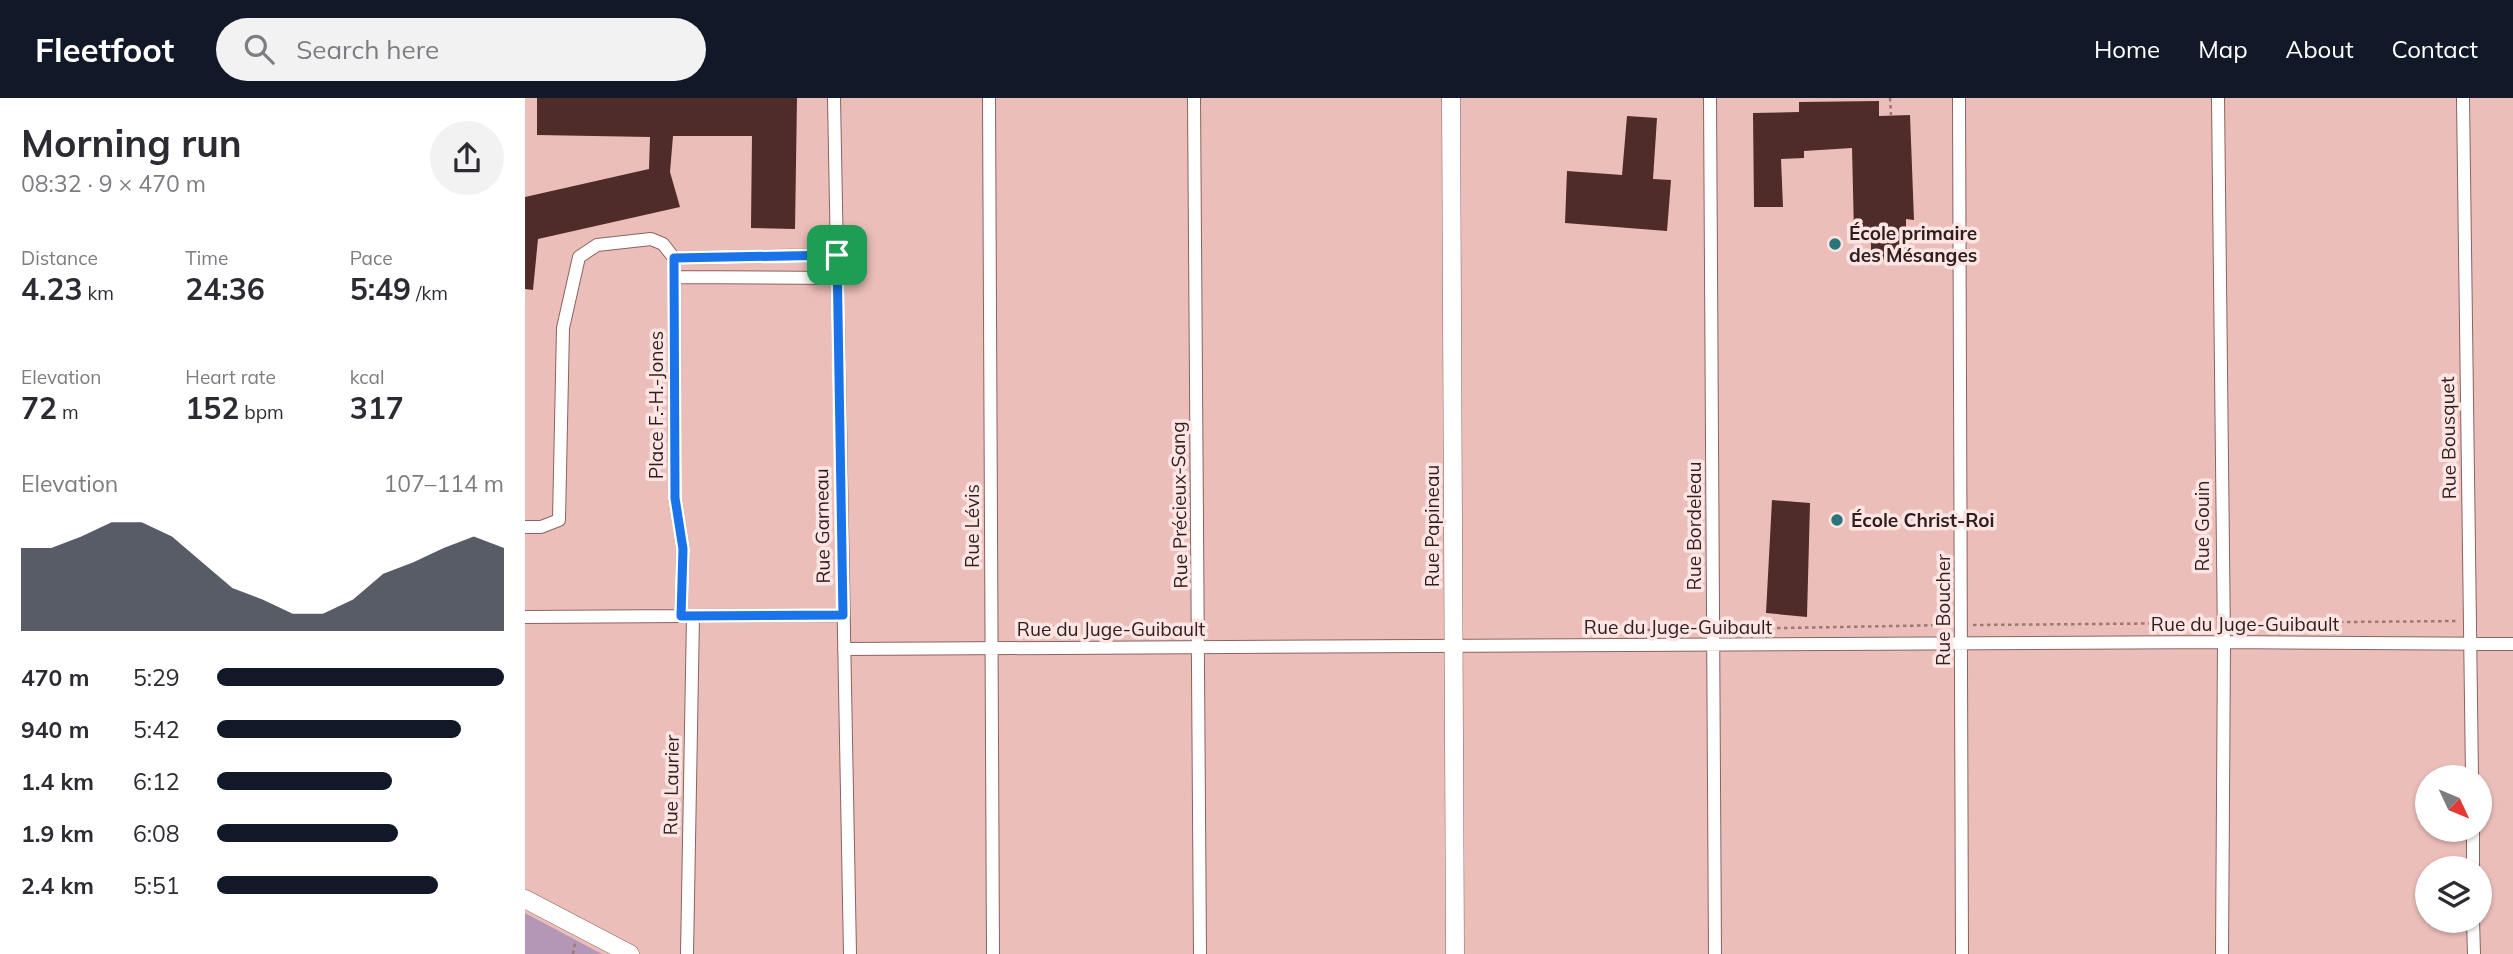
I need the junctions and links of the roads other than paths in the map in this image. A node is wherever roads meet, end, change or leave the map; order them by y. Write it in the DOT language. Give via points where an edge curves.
graph roads {
  1 [pos="834,98"];
  2 [pos="989,98"];
  3 [pos="1194,98"];
  4 [pos="1451,98"];
  5 [pos="1710,98"];
  6 [pos="1959,98"];
  7 [pos="2218,98"];
  8 [pos="2463,98"];
  9 [pos="837,255"];
  10 [pos="674,258"];
  11 [pos="675,277"];
  12 [pos="837,278"];
  13 [pos="525,527"];
  14 [pos="843,615"];
  15 [pos="687,616"];
  16 [pos="525,617"];
  17 [pos="2224,642"];
  18 [pos="2472,644"];
  19 [pos="2513,644"];
  20 [pos="1962,645"];
  21 [pos="1714,646"];
  22 [pos="1453,647"];
  23 [pos="1199,648"];
  24 [pos="844,649"];
  25 [pos="992,649"];
  26 [pos="2472,765"];
  27 [pos="525,899"];
  28 [pos="2473,933"];
  29 [pos="630,954"];
  30 [pos="687,954"];
  31 [pos="850,954"];
  32 [pos="993,954"];
  33 [pos="1199,954"];
  34 [pos="1455,954"];
  35 [pos="1715,954"];
  36 [pos="1962,954"];
  37 [pos="2222,954"];
  38 [pos="2473,954"];
  1 -- 9 [label="street, Rue Garneau"];
  2 -- 25 [label="street, Rue Lévis"];
  3 -- 23 [label="street, Rue Précieux-Sang"];
  4 -- 22 [label="street, Rue Papineau"];
  5 -- 21 [label="street, Rue Bordeleau"];
  6 -- 20 [label="street, Rue Boucher"];
  7 -- 17 [label="street, Rue Gouin"];
  8 -- 18 [label="street, Rue Bousquet"];
  9 -- 10 [label="street"];
  9 -- 12 [label="street, Rue Garneau"];
  10 -- 11 [label="street, Place F.-H.-Jones"];
  10 -- 13 [label="street" via="663,244 651,239 597,245 579,257 563,328 559,520"];
  11 -- 12 [label="street"];
  11 -- 15 [label="street, Place F.-H.-Jones" via="675,498"];
  12 -- 14 [label="street, Rue Garneau"];
  14 -- 15 [label="street"];
  14 -- 24 [label="street, Rue Garneau"];
  15 -- 16 [label="street"];
  15 -- 30 [label="street, Rue Laurier"];
  17 -- 18 [label="street, Rue du Juge-Guibault"];
  17 -- 20 [label="street, Rue du Juge-Guibault"];
  17 -- 37 [label="street, Rue Gouin"];
  18 -- 19 [label="street, Rue du Juge-Guibault"];
  18 -- 26 [label="street, Rue Bousquet"];
  20 -- 21 [label="street, Rue du Juge-Guibault"];
  20 -- 36 [label="street, Rue Boucher"];
  21 -- 22 [label="street, Rue du Juge-Guibault"];
  21 -- 35 [label="street, Rue Bordeleau"];
  22 -- 23 [label="street, Rue du Juge-Guibault"];
  22 -- 34 [label="street, Rue Papineau"];
  23 -- 25 [label="street, Rue du Juge-Guibault"];
  23 -- 33 [label="street, Rue Précieux-Sang"];
  24 -- 25 [label="street, Rue du Juge-Guibault"];
  24 -- 31 [label="street, Rue Garneau"];
  25 -- 32 [label="street, Rue Lévis"];
  27 -- 29 [label="street"];
  28 -- 38 [label="street"];
}
